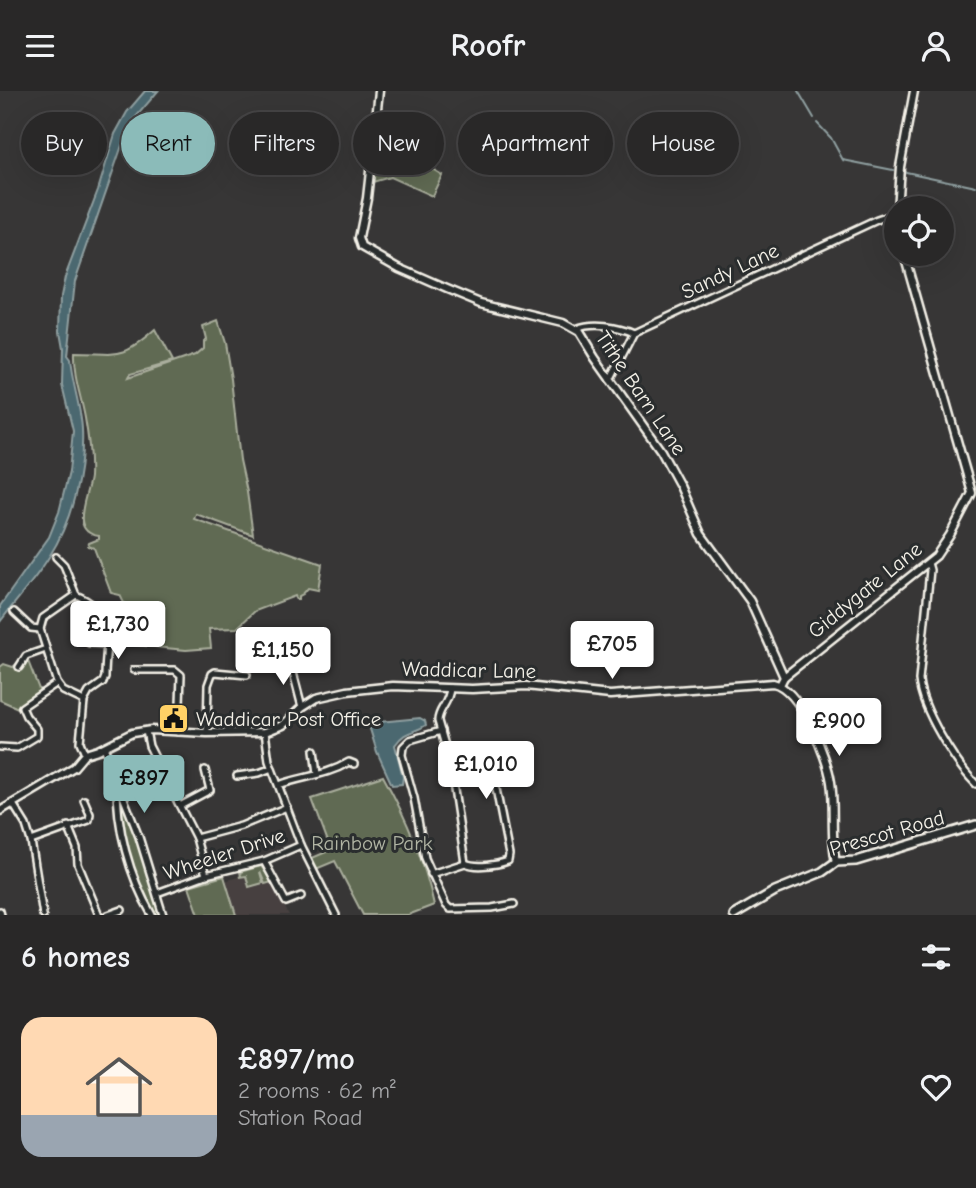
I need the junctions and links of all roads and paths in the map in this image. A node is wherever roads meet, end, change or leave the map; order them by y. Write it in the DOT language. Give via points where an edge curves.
graph roads {
  1 [pos="379,91"];
  2 [pos="914,91"];
  3 [pos="897,196"];
  4 [pos="884,218"];
  5 [pos="908,266"];
  6 [pos="576,329"];
  7 [pos="634,334"];
  8 [pos="610,380"];
  9 [pos="974,486"];
  10 [pos="56,557"];
  11 [pos="928,563"];
  12 [pos="76,595"];
  13 [pos="14,612"];
  14 [pos="40,629"];
  15 [pos="89,643"];
  16 [pos="106,644"];
  17 [pos="46,649"];
  18 [pos="290,661"];
  19 [pos="19,667"];
  20 [pos="134,670"];
  21 [pos="247,675"];
  22 [pos="784,677"];
  23 [pos="57,684"];
  24 [pos="780,685"];
  25 [pos="450,688"];
  26 [pos="84,701"];
  27 [pos="302,707"];
  28 [pos="146,731"];
  29 [pos="441,731"];
  30 [pos="180,732"];
  31 [pos="265,732"];
  32 [pos="207,733"];
  33 [pos="0,747"];
  34 [pos="104,747"];
  35 [pos="314,751"];
  36 [pos="86,754"];
  37 [pos="450,763"];
  38 [pos="354,764"];
  39 [pos="272,768"];
  40 [pos="205,770"];
  41 [pos="317,774"];
  42 [pos="237,776"];
  43 [pos="117,778"];
  44 [pos="976,784"];
  45 [pos="279,785"];
  46 [pos="84,800"];
  47 [pos="13,804"];
  48 [pos="180,806"];
  49 [pos="287,807"];
  50 [pos="0,811"];
  51 [pos="976,825"];
  52 [pos="68,826"];
  53 [pos="196,838"];
  54 [pos="31,841"];
  55 [pos="301,845"];
  56 [pos="264,861"];
  57 [pos="836,862"];
  58 [pos="465,863"];
  59 [pos="431,874"];
  60 [pos="206,875"];
  61 [pos="157,893"];
  62 [pos="301,896"];
  63 [pos="514,904"];
  64 [pos="122,910"];
  65 [pos="460,913"];
  66 [pos="43,915"];
  67 [pos="99,915"];
  68 [pos="108,915"];
  69 [pos="152,915"];
  70 [pos="163,915"];
  71 [pos="336,915"];
  72 [pos="734,915"];
  1 -- 6 [label="street, Tithe Barn Lane" via="359,238 364,249 481,303"];
  2 -- 3 [label="street"];
  4 -- 7 [label="street, Sandy Lane"];
  5 -- 9 [label="street"];
  6 -- 7 [label="street" via="615,327"];
  6 -- 8 [label="street, Tithe Barn Lane"];
  7 -- 8 [label="street"];
  8 -- 22 [label="street, Tithe Barn Lane" via="661,451 701,534 750,601"];
  9 -- 11 [label="street, Giddygate Lane" via="950,535"];
  10 -- 12 [label="street"];
  11 -- 22 [label="street, Giddygate Lane"];
  11 -- 44 [label="street" via="920,694 960,766"];
  12 -- 14 [label="street" via="43,618"];
  12 -- 16 [label="street" via="102,616 111,631"];
  13 -- 14 [label="street" via="31,628"];
  14 -- 17 [label="street"];
  15 -- 16 [label="street"];
  16 -- 26 [label="street" via="105,677"];
  17 -- 19 [label="street" via="30,654"];
  17 -- 23 [label="street"];
  18 -- 27 [label="street"];
  20 -- 30 [label="street" via="175,670 181,675"];
  21 -- 32 [label="street" via="212,674"];
  22 -- 24 [label="street"];
  23 -- 26 [label="street"];
  23 -- 33 [label="street" via="22,706 37,736 13,749"];
  24 -- 25 [label="street, Waddicar Lane" via="610,695 526,686"];
  24 -- 57 [label="street" via="798,704 829,771"];
  25 -- 27 [label="street, Waddicar Lane" via="373,687 324,696"];
  25 -- 29 [label="street" via="449,700 438,715"];
  26 -- 36 [label="street" via="80,742"];
  27 -- 31 [label="street, Waddicar Lane" via="283,725"];
  28 -- 30 [label="street"];
  28 -- 34 [label="street"];
  28 -- 48 [label="street"];
  29 -- 37 [label="street"];
  29 -- 59 [label="street" via="410,740 402,755"];
  30 -- 32 [label="street"];
  31 -- 32 [label="street"];
  31 -- 39 [label="street"];
  34 -- 36 [label="street"];
  34 -- 43 [label="street"];
  35 -- 41 [label="street"];
  36 -- 47 [label="street" via="74,767"];
  37 -- 58 [label="street"];
  37 -- 58 [label="street" via="483,759 491,763 508,861"];
  38 -- 41 [label="street"];
  39 -- 42 [label="street"];
  39 -- 45 [label="street"];
  40 -- 48 [label="street" via="210,790"];
  41 -- 45 [label="street"];
  43 -- 61 [label="street"];
  43 -- 69 [label="street" via="127,853"];
  45 -- 49 [label="street"];
  46 -- 52 [label="street" via="89,820"];
  47 -- 50 [label="street"];
  47 -- 54 [label="street"];
  48 -- 53 [label="street"];
  49 -- 53 [label="street"];
  49 -- 55 [label="street"];
  51 -- 57 [label="main road, Prescot Road" via="856,862"];
  52 -- 54 [label="street"];
  52 -- 67 [label="street"];
  53 -- 60 [label="street"];
  54 -- 66 [label="street"];
  55 -- 56 [label="street, Wheeler Drive"];
  55 -- 71 [label="street"];
  56 -- 60 [label="street, Wheeler Drive"];
  56 -- 62 [label="street" via="286,902"];
  57 -- 72 [label="main road, Prescot Road"];
  58 -- 59 [label="street"];
  59 -- 65 [label="street" via="446,905"];
  60 -- 61 [label="street, Wheeler Drive"];
  61 -- 70 [label="street"];
  63 -- 65 [label="street"];
  64 -- 68 [label="street"];
}
